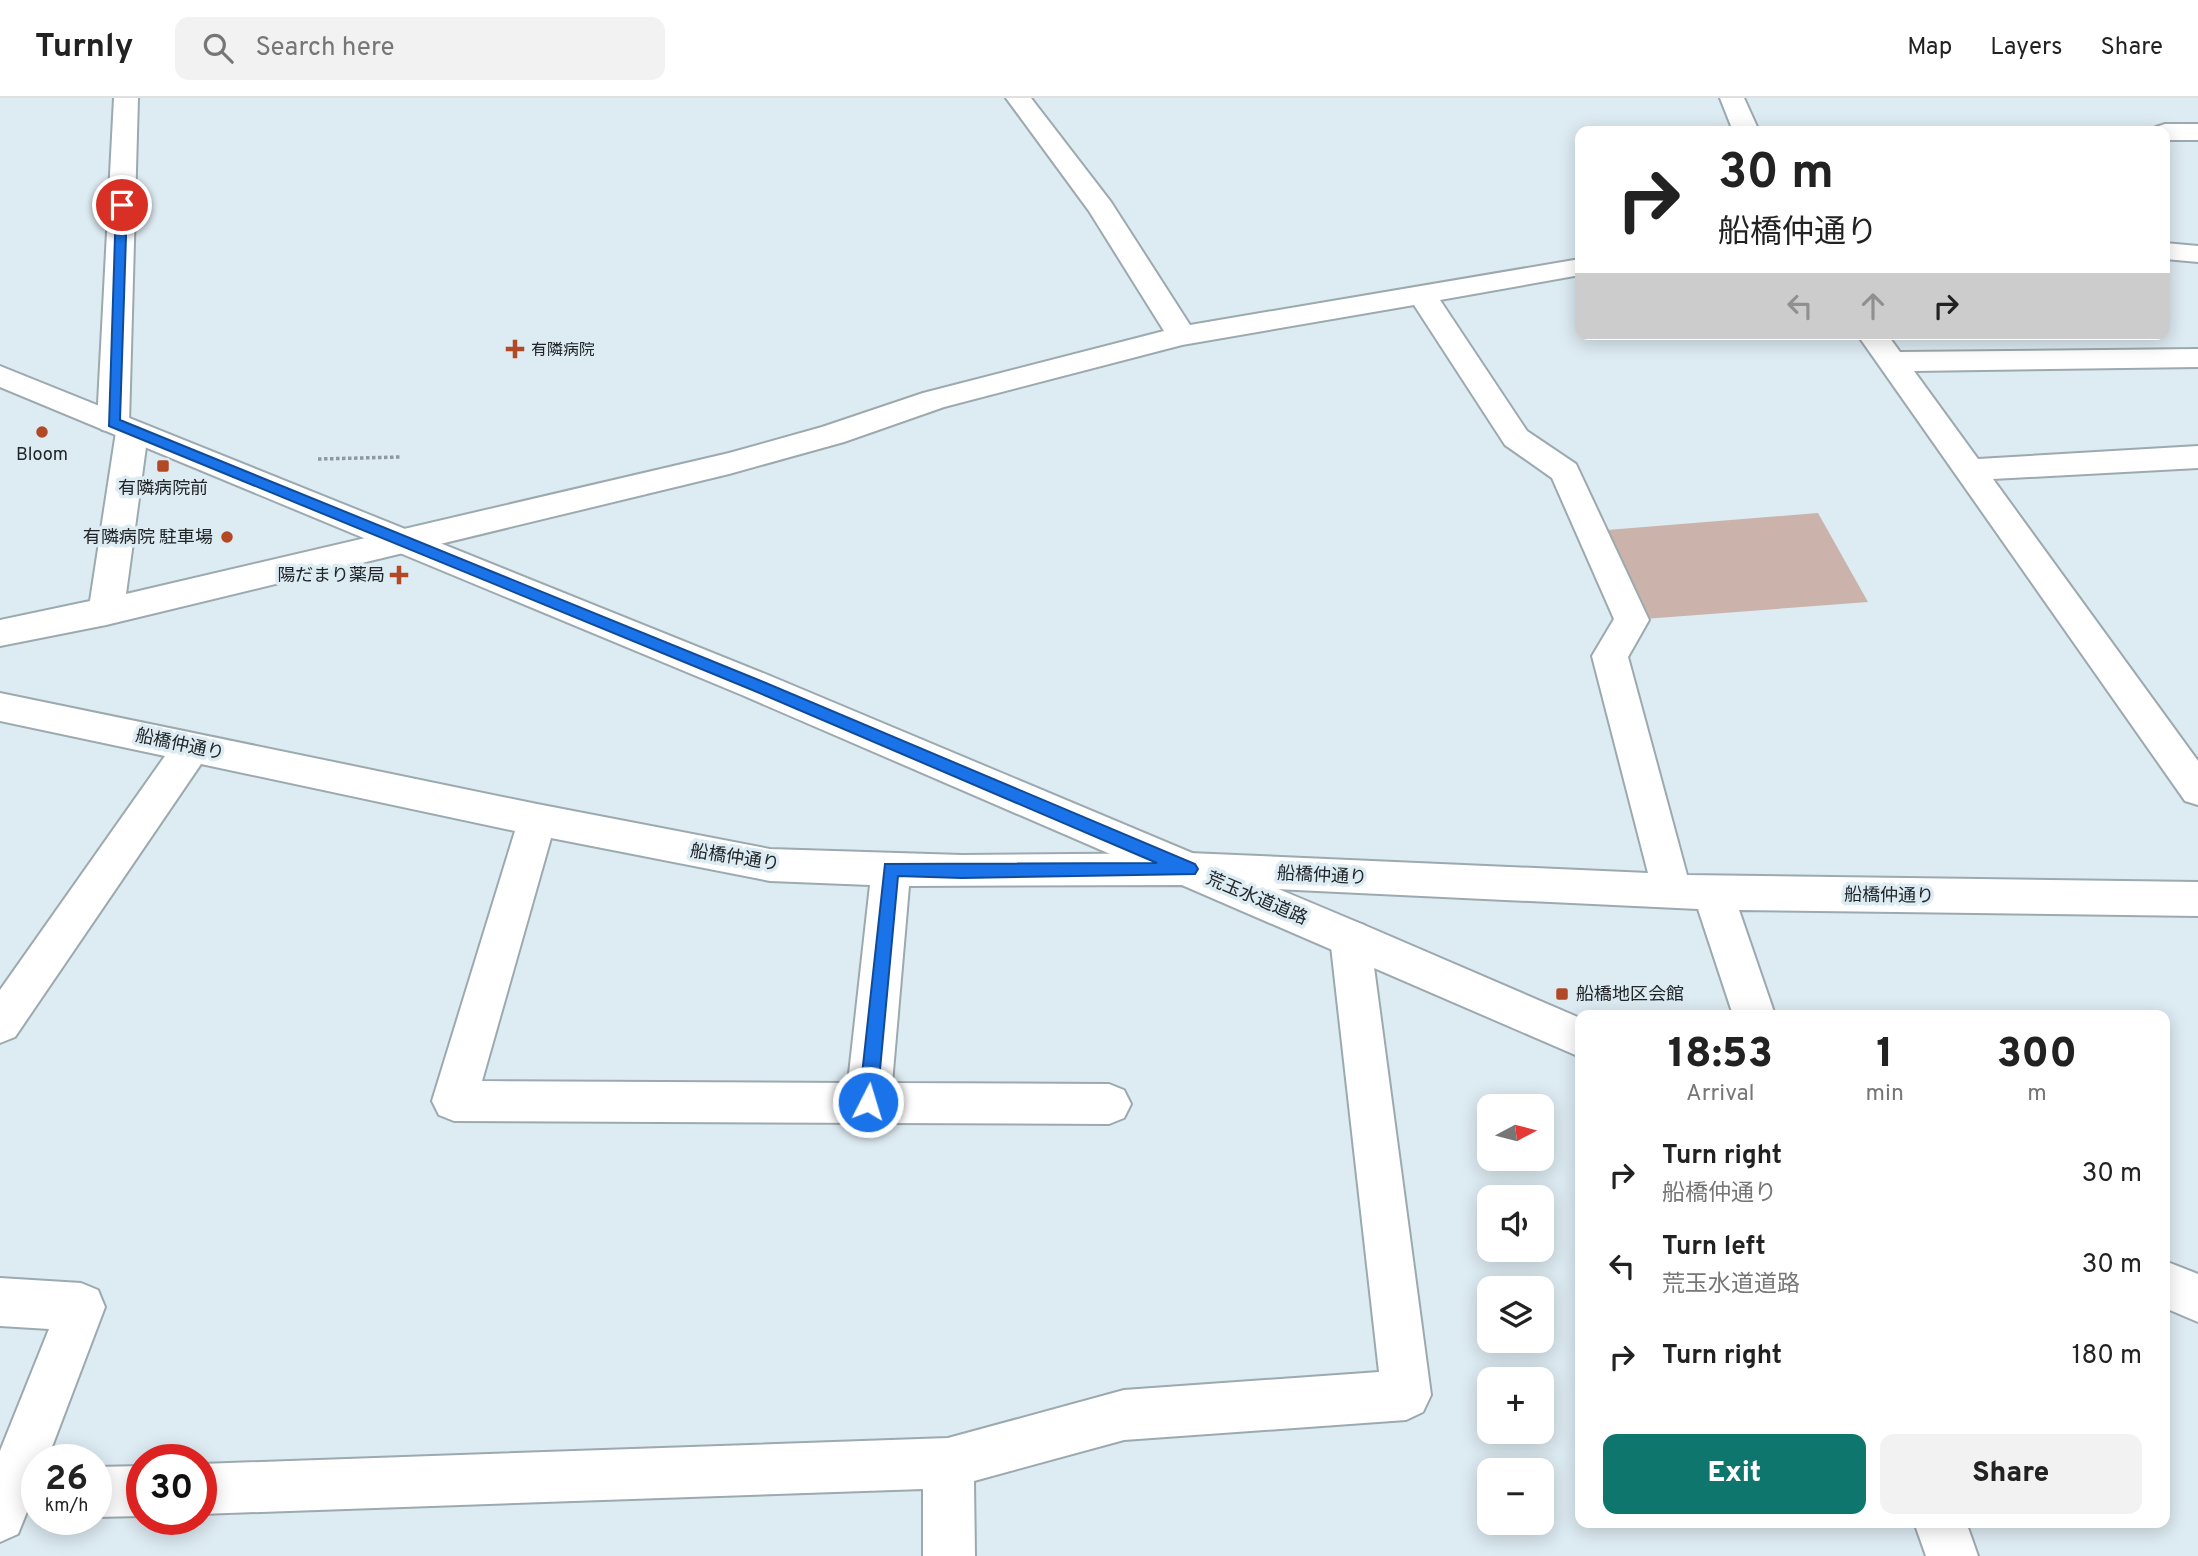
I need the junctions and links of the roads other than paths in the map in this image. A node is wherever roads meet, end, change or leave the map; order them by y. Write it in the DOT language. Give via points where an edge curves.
graph roads {
  1 [pos="126,98"];
  2 [pos="1018,98"];
  3 [pos="1732,98"];
  4 [pos="1744,126"];
  5 [pos="2170,132"];
  6 [pos="2198,132"];
  7 [pos="2170,251"];
  8 [pos="2198,254"];
  9 [pos="1575,268"];
  10 [pos="1423,296"];
  11 [pos="1182,336"];
  12 [pos="1876,340"];
  13 [pos="2198,358"];
  14 [pos="1891,362"];
  15 [pos="0,376"];
  16 [pos="123,427"];
  17 [pos="2198,457"];
  18 [pos="1969,470"];
  19 [pos="404,542"];
  20 [pos="106,612"];
  21 [pos="0,633"];
  22 [pos="0,707"];
  23 [pos="193,746"];
  24 [pos="2198,790"];
  25 [pos="537,820"];
  26 [pos="891,869"];
  27 [pos="1189,869"];
  28 [pos="1672,891"];
  29 [pos="1713,893"];
  30 [pos="2198,899"];
  31 [pos="1349,937"];
  32 [pos="1752,1010"];
  33 [pos="0,1024"];
  34 [pos="1575,1036"];
  35 [pos="868,1102"];
  36 [pos="1108,1104"];
  37 [pos="2170,1286"];
  38 [pos="2198,1298"];
  39 [pos="0,1302"];
  40 [pos="948,1463"];
  41 [pos="217,1488"];
  42 [pos="15,1502"];
  43 [pos="1942,1528"];
  44 [pos="949,1556"];
  45 [pos="1952,1556"];
  1 -- 16 [label="street"];
  2 -- 11 [label="street" via="1101,208"];
  3 -- 4 [label="street"];
  5 -- 6 [label="street"];
  7 -- 8 [label="street"];
  9 -- 10 [label="street"];
  10 -- 11 [label="street"];
  10 -- 28 [label="street" via="1516,438 1565,472 1632,620 1610,656"];
  11 -- 19 [label="street" via="934,400 730,462"];
  12 -- 14 [label="street"];
  13 -- 14 [label="street"];
  14 -- 18 [label="street"];
  15 -- 16 [label="street, 荒玉水道道路"];
  16 -- 19 [label="street, 荒玉水道道路"];
  16 -- 20 [label="street"];
  17 -- 18 [label="street"];
  18 -- 24 [label="street"];
  19 -- 20 [label="street"];
  19 -- 27 [label="street, 荒玉水道道路"];
  20 -- 21 [label="street"];
  22 -- 23 [label="street, 船橋仲通り"];
  23 -- 25 [label="street, 船橋仲通り"];
  23 -- 33 [label="street"];
  25 -- 26 [label="street, 船橋仲通り" via="770,865"];
  25 -- 35 [label="street" via="454,1101"];
  26 -- 27 [label="street, 船橋仲通り"];
  26 -- 35 [label="street"];
  27 -- 28 [label="street, 船橋仲通り"];
  27 -- 31 [label="street, 荒玉水道道路"];
  28 -- 29 [label="street, 船橋仲通り"];
  29 -- 30 [label="street, 船橋仲通り"];
  29 -- 32 [label="street"];
  31 -- 34 [label="street, 荒玉水道道路"];
  31 -- 40 [label="street" via="1406,1395 1125,1415"];
  35 -- 36 [label="street"];
  37 -- 38 [label="street"];
  39 -- 42 [label="street" via="81,1307"];
  40 -- 41 [label="street"];
  40 -- 44 [label="street"];
  43 -- 45 [label="street"];
}
